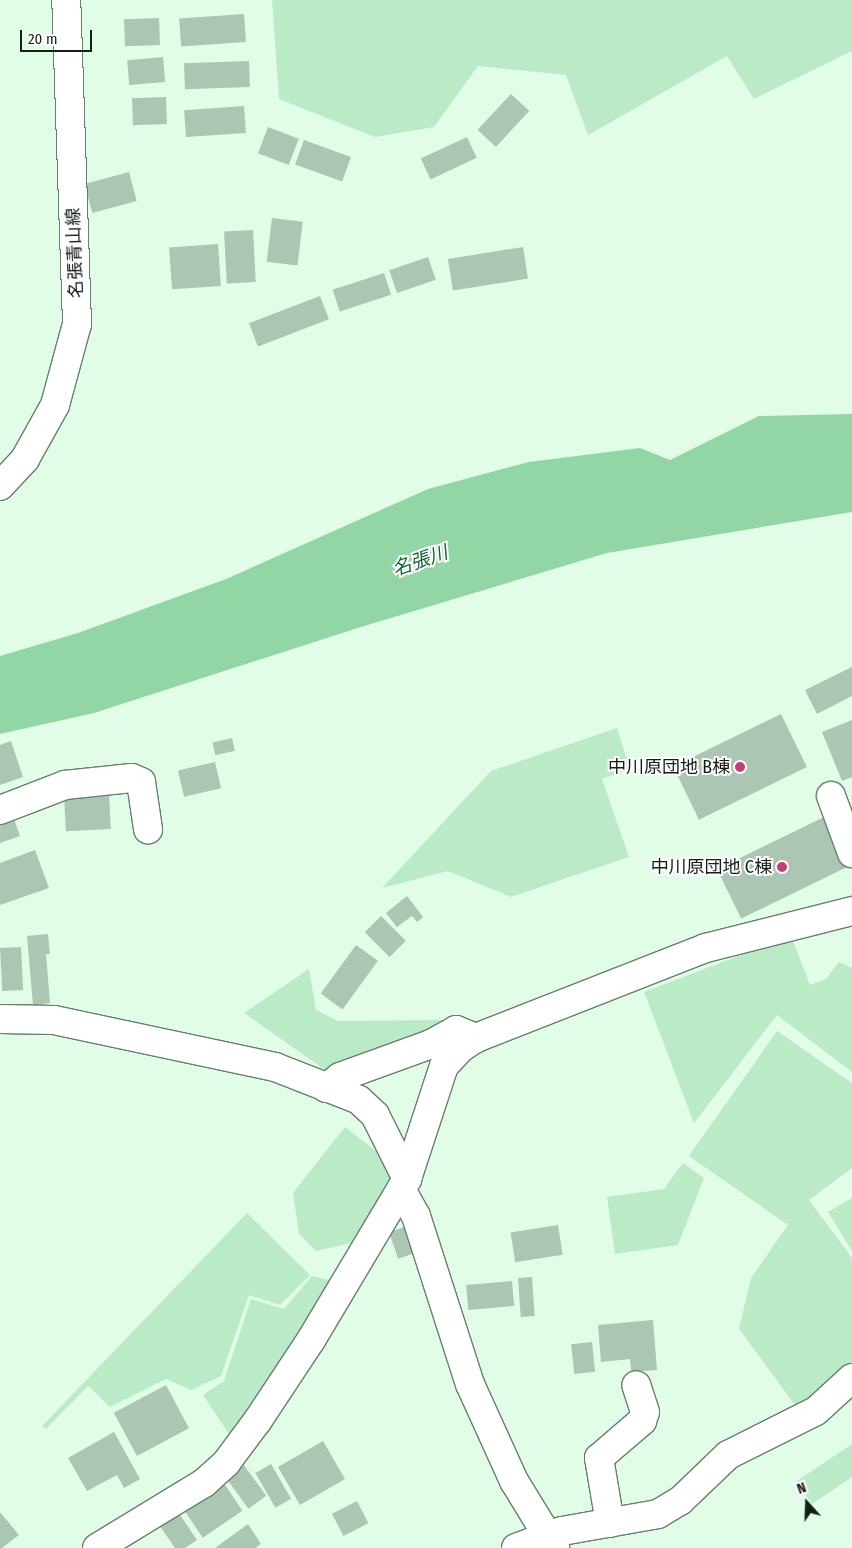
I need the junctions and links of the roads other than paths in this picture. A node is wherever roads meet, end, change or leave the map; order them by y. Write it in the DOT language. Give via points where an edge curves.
graph roads {
  1 [pos="66,0"];
  2 [pos="0,486"];
  3 [pos="831,796"];
  4 [pos="0,810"];
  5 [pos="148,830"];
  6 [pos="852,853"];
  7 [pos="852,911"];
  8 [pos="0,1019"];
  9 [pos="476,1038"];
  10 [pos="326,1088"];
  11 [pos="404,1184"];
  12 [pos="852,1378"];
  13 [pos="636,1385"];
  14 [pos="610,1523"];
  15 [pos="133,1538"];
  16 [pos="552,1541"];
  17 [pos="97,1548"];
  18 [pos="516,1548"];
  1 -- 2 [label="street, 名張青山線" via="77,324 55,405 24,459"];
  3 -- 6 [label="street"];
  4 -- 5 [label="street" via="65,784 132,778 140,782"];
  7 -- 9 [label="street" via="706,948"];
  8 -- 10 [label="street" via="54,1020 82,1025 275,1067"];
  9 -- 10 [label="street" via="456,1030 431,1044 340,1077"];
  9 -- 11 [label="street" via="444,1066"];
  10 -- 11 [label="street" via="359,1100 375,1115"];
  11 -- 15 [label="street" via="311,1340 226,1463"];
  11 -- 16 [label="street" via="470,1384 514,1481"];
  12 -- 14 [label="street" via="816,1410 728,1455 671,1507 658,1514"];
  13 -- 14 [label="street" via="645,1412 642,1421 599,1458"];
  14 -- 16 [label="street"];
  15 -- 17 [label="street"];
  16 -- 18 [label="street"];
}
